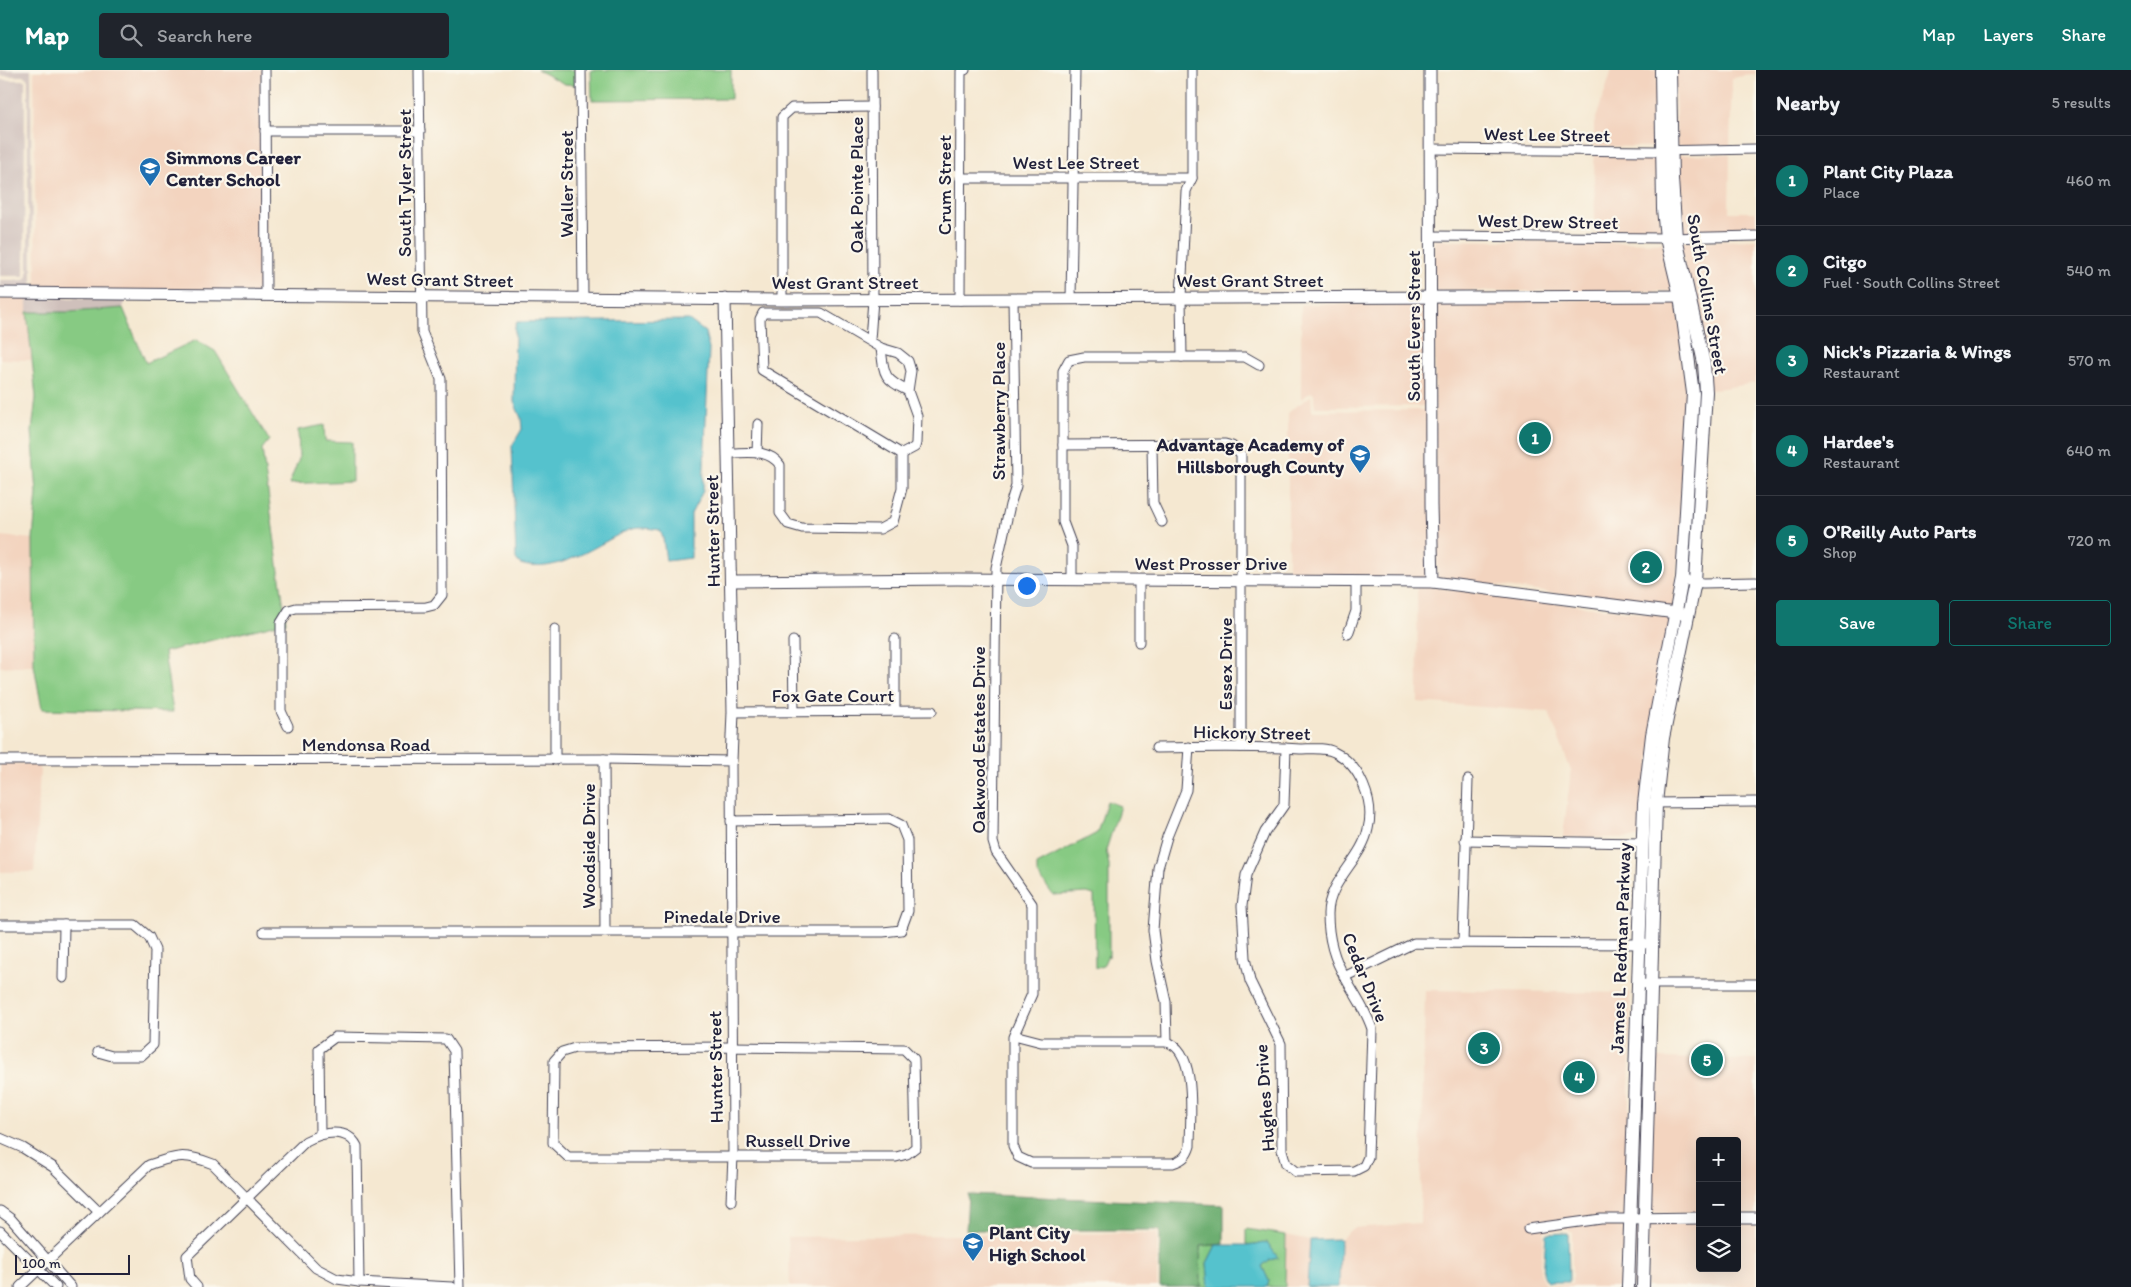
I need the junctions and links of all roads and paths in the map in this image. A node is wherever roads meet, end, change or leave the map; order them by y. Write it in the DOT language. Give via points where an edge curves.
graph roads {
  1 [pos="265,70"];
  2 [pos="420,70"];
  3 [pos="581,70"];
  4 [pos="872,70"];
  5 [pos="1075,70"];
  6 [pos="1192,70"];
  7 [pos="1430,70"];
  8 [pos="1661,70"];
  9 [pos="1670,70"];
  10 [pos="963,71"];
  11 [pos="872,107"];
  12 [pos="266,131"];
  13 [pos="420,131"];
  14 [pos="1431,149"];
  15 [pos="1756,149"];
  16 [pos="1667,151"];
  17 [pos="1072,177"];
  18 [pos="960,178"];
  19 [pos="1192,178"];
  20 [pos="1430,236"];
  21 [pos="1756,236"];
  22 [pos="1671,238"];
  23 [pos="0,293"];
  24 [pos="266,295"];
  25 [pos="1431,296"];
  26 [pos="1685,296"];
  27 [pos="420,297"];
  28 [pos="583,298"];
  29 [pos="1181,298"];
  30 [pos="1013,299"];
  31 [pos="1071,299"];
  32 [pos="725,300"];
  33 [pos="782,300"];
  34 [pos="873,300"];
  35 [pos="960,300"];
  36 [pos="870,340"];
  37 [pos="882,348"];
  38 [pos="1182,357"];
  39 [pos="1259,365"];
  40 [pos="908,391"];
  41 [pos="758,424"];
  42 [pos="1063,445"];
  43 [pos="1152,445"];
  44 [pos="757,453"];
  45 [pos="728,454"];
  46 [pos="902,454"];
  47 [pos="1162,522"];
  48 [pos="995,580"];
  49 [pos="1072,580"];
  50 [pos="1688,580"];
  51 [pos="731,581"];
  52 [pos="1138,581"];
  53 [pos="1242,581"];
  54 [pos="1356,582"];
  55 [pos="1434,582"];
  56 [pos="1756,582"];
  57 [pos="1683,614"];
  58 [pos="554,629"];
  59 [pos="1348,634"];
  60 [pos="895,639"];
  61 [pos="793,641"];
  62 [pos="1138,642"];
  63 [pos="895,710"];
  64 [pos="794,711"];
  65 [pos="932,711"];
  66 [pos="733,712"];
  67 [pos="288,726"];
  68 [pos="1242,746"];
  69 [pos="1189,747"];
  70 [pos="1156,748"];
  71 [pos="1286,748"];
  72 [pos="1345,757"];
  73 [pos="604,759"];
  74 [pos="0,760"];
  75 [pos="555,760"];
  76 [pos="731,761"];
  77 [pos="1468,780"];
  78 [pos="1756,802"];
  79 [pos="1650,803"];
  80 [pos="731,821"];
  81 [pos="1465,840"];
  82 [pos="1642,843"];
  83 [pos="1654,900"];
  84 [pos="0,925"];
  85 [pos="64,925"];
  86 [pos="264,932"];
  87 [pos="605,932"];
  88 [pos="731,932"];
  89 [pos="1463,943"];
  90 [pos="1638,944"];
  91 [pos="1654,944"];
  92 [pos="1344,977"];
  93 [pos="64,978"];
  94 [pos="1637,984"];
  95 [pos="1652,984"];
  96 [pos="1756,984"];
  97 [pos="1636,1006"];
  98 [pos="1636,1028"];
  99 [pos="1014,1034"];
  100 [pos="1167,1042"];
  101 [pos="732,1047"];
  102 [pos="98,1052"];
  103 [pos="1650,1060"];
  104 [pos="1649,1104"];
  105 [pos="1633,1108"];
  106 [pos="320,1134"];
  107 [pos="0,1138"];
  108 [pos="733,1156"];
  109 [pos="1364,1166"];
  110 [pos="248,1198"];
  111 [pos="731,1201"];
  112 [pos="0,1211"];
  113 [pos="99,1212"];
  114 [pos="1645,1218"];
  115 [pos="1696,1218"];
  116 [pos="1741,1218"];
  117 [pos="1756,1218"];
  118 [pos="1630,1219"];
  119 [pos="1528,1229"];
  120 [pos="0,1231"];
  121 [pos="47,1260"];
  122 [pos="38,1269"];
  123 [pos="360,1282"];
  124 [pos="20,1287"];
  125 [pos="56,1287"];
  126 [pos="71,1287"];
  127 [pos="197,1287"];
  128 [pos="452,1287"];
  129 [pos="460,1287"];
  130 [pos="1628,1287"];
  131 [pos="1643,1287"];
  1 -- 12 [label="street"];
  2 -- 13 [label="street, South Tyler Street"];
  3 -- 28 [label="street, Waller Street"];
  4 -- 11 [label="street, Oak Pointe Place"];
  5 -- 17 [label="street"];
  6 -- 19 [label="street"];
  7 -- 14 [label="street, South Evers Street"];
  8 -- 16 [label="main road, South Collins Street"];
  9 -- 16 [label="main road, South Collins Street"];
  10 -- 18 [label="street, Crum Street"];
  11 -- 33 [label="street" via="792,108 782,118"];
  11 -- 34 [label="street, Oak Pointe Place"];
  12 -- 13 [label="street"];
  12 -- 24 [label="street"];
  13 -- 27 [label="street, South Tyler Street"];
  14 -- 16 [label="street, West Lee Street"];
  14 -- 20 [label="street, South Evers Street"];
  15 -- 16 [label="street, West Lee Street"];
  16 -- 22 [label="main road, South Collins Street" via="1663,209"];
  17 -- 18 [label="street, West Lee Street"];
  17 -- 19 [label="street, West Lee Street"];
  17 -- 31 [label="street"];
  18 -- 35 [label="street, Crum Street"];
  19 -- 29 [label="street" via="1186,191"];
  20 -- 22 [label="street, West Drew Street"];
  20 -- 25 [label="street, South Evers Street"];
  21 -- 22 [label="street, West Drew Street"];
  22 -- 26 [label="main road, South Collins Street"];
  23 -- 24 [label="street, West Grant Street"];
  24 -- 27 [label="street, West Grant Street"];
  25 -- 26 [label="street, West Grant Street"];
  25 -- 29 [label="street, West Grant Street"];
  25 -- 55 [label="street, South Evers Street"];
  26 -- 50 [label="main road, South Collins Street" via="1693,393 1687,507"];
  26 -- 50 [label="main road, South Collins Street" via="1704,363 1706,392 1704,448"];
  27 -- 28 [label="street, West Grant Street"];
  27 -- 67 [label="street, South Tyler Street" via="422,332 441,380 442,595 434,605 426,607 289,610 281,623 281,711"];
  28 -- 32 [label="street, West Grant Street"];
  29 -- 31 [label="street, West Grant Street"];
  29 -- 38 [label="street"];
  30 -- 31 [label="street, West Grant Street"];
  30 -- 35 [label="street, West Grant Street"];
  30 -- 48 [label="street, Strawberry Place" via="1016,486"];
  32 -- 33 [label="street, West Grant Street"];
  32 -- 45 [label="street, Hunter Street"];
  33 -- 34 [label="street, West Grant Street"];
  34 -- 35 [label="street, West Grant Street"];
  34 -- 36 [label="street, Oak Pointe Place"];
  36 -- 37 [label="street"];
  36 -- 46 [label="street" via="817,312 765,312 760,319 761,368"];
  37 -- 40 [label="street" via="884,371 891,383"];
  37 -- 40 [label="street" via="898,353 908,361 911,371"];
  38 -- 39 [label="street" via="1245,356"];
  38 -- 42 [label="street" via="1084,356 1069,360 1063,371"];
  40 -- 46 [label="street" via="917,416 916,443 915,447"];
  41 -- 44 [label="street"];
  42 -- 43 [label="street"];
  42 -- 49 [label="street" via="1063,522 1072,546"];
  43 -- 47 [label="street" via="1154,504"];
  43 -- 53 [label="street, Essex Drive" via="1225,444 1241,454"];
  44 -- 45 [label="street"];
  44 -- 46 [label="street" via="770,456 780,466 780,513 788,524 802,528 880,529 893,522 902,488"];
  45 -- 51 [label="street, Hunter Street"];
  48 -- 49 [label="street, West Prosser Drive"];
  48 -- 51 [label="street, West Prosser Drive"];
  48 -- 99 [label="street, Oakwood Estates Drive" via="993,842 996,852 1032,904 1032,994"];
  49 -- 52 [label="street, West Prosser Drive"];
  50 -- 56 [label="street"];
  50 -- 57 [label="main road, South Collins Street"];
  51 -- 66 [label="street, Hunter Street"];
  52 -- 53 [label="street, West Prosser Drive"];
  52 -- 62 [label="street"];
  53 -- 54 [label="street, West Prosser Drive"];
  53 -- 68 [label="street, Essex Drive"];
  54 -- 55 [label="street, West Prosser Drive"];
  54 -- 59 [label="street" via="1356,611"];
  55 -- 57 [label="street, West Prosser Drive"];
  57 -- 79 [label="main road, James L Redman Parkway" via="1672,669 1670,704"];
  57 -- 79 [label="main road" via="1653,726"];
  58 -- 75 [label="street"];
  60 -- 63 [label="street"];
  61 -- 64 [label="street"];
  63 -- 64 [label="street, Fox Gate Court"];
  63 -- 65 [label="street, Fox Gate Court"];
  64 -- 66 [label="street, Fox Gate Court"];
  66 -- 76 [label="street, Hunter Street"];
  68 -- 69 [label="street, Hickory Street"];
  68 -- 71 [label="street, Hickory Street"];
  69 -- 70 [label="street, Hickory Street"];
  69 -- 100 [label="street" via="1186,790 1158,868 1153,930 1156,961 1166,1002"];
  71 -- 72 [label="street, Hickory Street" via="1332,750"];
  71 -- 109 [label="street, Hughes Drive" via="1284,805 1265,832 1246,875 1242,906 1245,958 1250,981 1281,1044 1282,1150 1286,1164 1296,1172 1354,1172"];
  72 -- 92 [label="street, Cedar Drive" via="1356,769 1368,798 1368,829 1360,850 1336,884 1328,912 1331,943"];
  73 -- 75 [label="street, Mendonsa Road"];
  73 -- 76 [label="street, Mendonsa Road"];
  73 -- 87 [label="street, Woodside Drive"];
  74 -- 75 [label="street, Mendonsa Road"];
  76 -- 80 [label="street, Hunter Street"];
  77 -- 81 [label="street"];
  78 -- 79 [label="street"];
  79 -- 82 [label="main road, James L Redman Parkway"];
  79 -- 83 [label="main road, James L Redman Parkway"];
  80 -- 88 [label="street, Hunter Street"];
  80 -- 88 [label="street, Pinedale Drive" via="889,819 901,825 907,840 908,910 901,930"];
  81 -- 82 [label="street"];
  81 -- 89 [label="street"];
  82 -- 83 [label="main road" via="1648,846 1650,853"];
  82 -- 90 [label="main road, James L Redman Parkway"];
  83 -- 91 [label="main road, James L Redman Parkway"];
  84 -- 85 [label="street"];
  85 -- 93 [label="street"];
  85 -- 102 [label="street" via="135,925 149,937 155,950 153,1045 141,1056 112,1056"];
  86 -- 87 [label="street, Pinedale Drive"];
  87 -- 88 [label="street, Pinedale Drive"];
  88 -- 101 [label="street, Hunter Street"];
  89 -- 90 [label="street"];
  89 -- 92 [label="street" via="1414,943"];
  90 -- 91 [label="street"];
  90 -- 94 [label="main road, James L Redman Parkway"];
  91 -- 95 [label="main road, James L Redman Parkway"];
  92 -- 109 [label="street, Cedar Drive" via="1367,1014 1372,1029 1368,1157"];
  94 -- 95 [label="street"];
  94 -- 97 [label="main road, James L Redman Parkway"];
  95 -- 96 [label="street"];
  95 -- 103 [label="main road, James L Redman Parkway"];
  97 -- 98 [label="main road, James L Redman Parkway"];
  97 -- 103 [label="main road" via="1645,1016"];
  98 -- 104 [label="main road" via="1641,1061 1640,1087"];
  98 -- 105 [label="main road, James L Redman Parkway"];
  99 -- 100 [label="street" via="1041,1042"];
  99 -- 100 [label="street, Oakwood Estates Drive" via="1013,1146 1018,1157 1031,1164 1173,1163 1188,1154 1190,1081 1181,1050"];
  101 -- 108 [label="street, Hunter Street"];
  101 -- 108 [label="street, Russell Drive" via="574,1048 562,1052 554,1061 553,1143 568,1157"];
  101 -- 108 [label="street, Russell Drive" via="904,1049 914,1059 916,1147 896,1157"];
  103 -- 104 [label="main road, James L Redman Parkway"];
  104 -- 114 [label="main road, James L Redman Parkway"];
  105 -- 114 [label="main road" via="1639,1121 1637,1194"];
  105 -- 118 [label="main road, James L Redman Parkway"];
  106 -- 110 [label="street" via="306,1141"];
  106 -- 123 [label="street" via="345,1134 353,1138 357,1146"];
  106 -- 129 [label="street" via="319,1049 329,1041 335,1037 446,1039 454,1051"];
  107 -- 113 [label="street" via="53,1167"];
  108 -- 111 [label="street, Hunter Street"];
  110 -- 113 [label="street" via="213,1164 174,1156 149,1165"];
  110 -- 123 [label="street" via="316,1268 337,1279"];
  110 -- 127 [label="street" via="187,1256 190,1279"];
  112 -- 121 [label="street"];
  113 -- 121 [label="street"];
  114 -- 115 [label="street"];
  114 -- 118 [label="street"];
  114 -- 131 [label="main road, James L Redman Parkway"];
  116 -- 117 [label="street"];
  118 -- 119 [label="street" via="1600,1219"];
  118 -- 130 [label="main road, James L Redman Parkway"];
  120 -- 122 [label="street"];
  121 -- 122 [label="street"];
  121 -- 126 [label="street"];
  122 -- 124 [label="street"];
  122 -- 125 [label="street"];
  123 -- 128 [label="street"];
}
